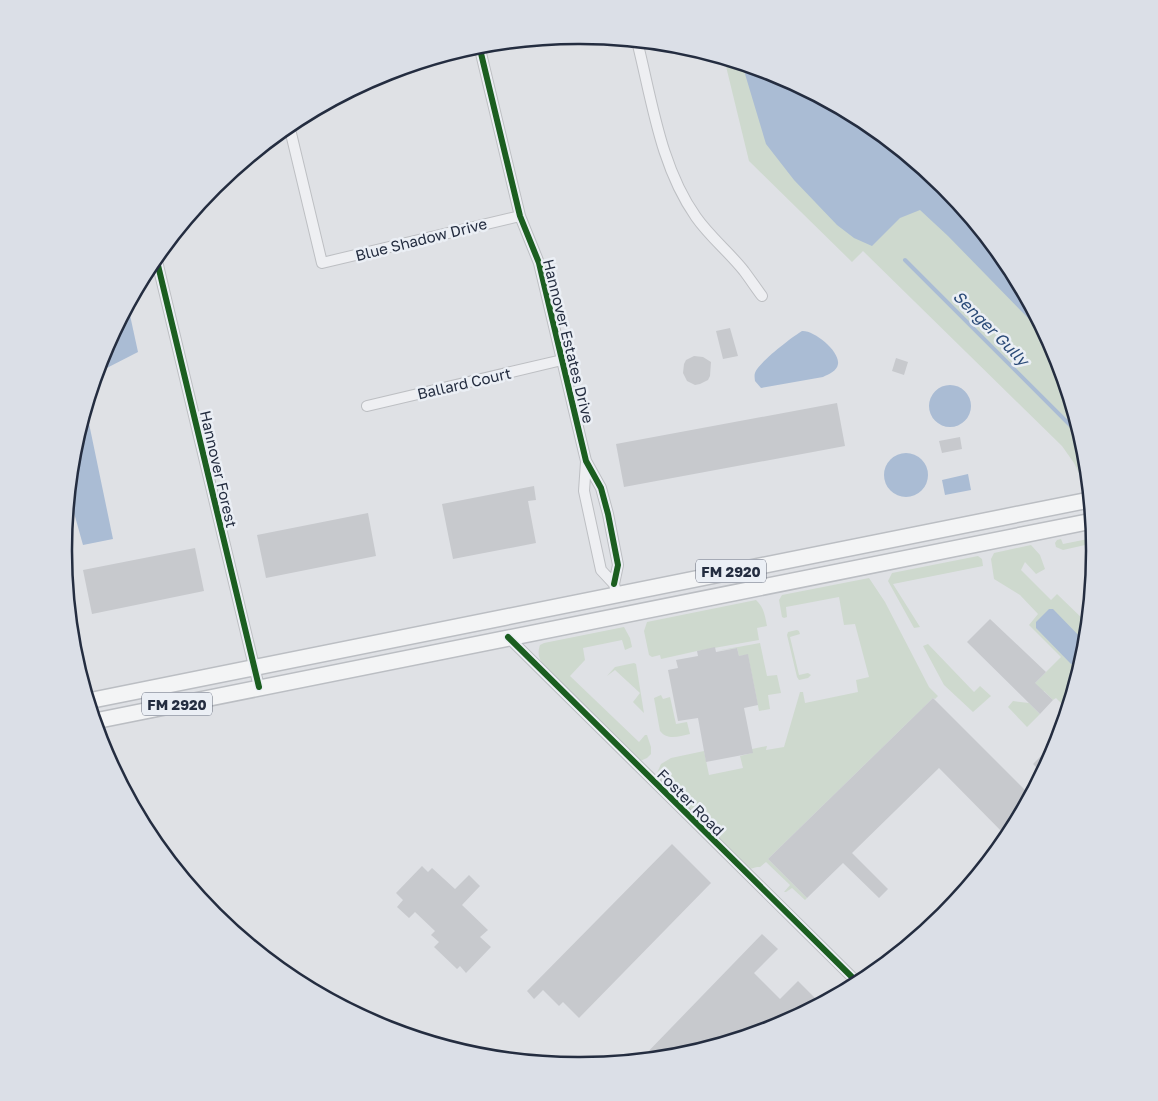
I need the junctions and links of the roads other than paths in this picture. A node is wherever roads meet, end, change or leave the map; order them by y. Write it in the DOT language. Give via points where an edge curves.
graph roads {
  1 [pos="639,47"];
  2 [pos="481,53"];
  3 [pos="291,133"];
  4 [pos="520,216"];
  5 [pos="159,268"];
  6 [pos="762,296"];
  7 [pos="562,360"];
  8 [pos="367,406"];
  9 [pos="586,461"];
  10 [pos="1083,501"];
  11 [pos="1085,522"];
  12 [pos="616,589"];
  13 [pos="508,637"];
  14 [pos="254,667"];
  15 [pos="259,687"];
  16 [pos="95,700"];
  17 [pos="102,720"];
  18 [pos="852,977"];
  1 -- 6 [label="street" via="662,144 678,186 702,224"];
  2 -- 4 [label="street, Hannover Estates Drive"];
  3 -- 4 [label="street, Blue Shadow Drive" via="322,263"];
  4 -- 7 [label="street, Hannover Estates Drive" via="539,263"];
  5 -- 14 [label="street, Hannover Forest"];
  7 -- 8 [label="street, Ballard Court"];
  7 -- 9 [label="street, Hannover Estates Drive"];
  9 -- 12 [label="street, Hannover Estates Drive" via="601,488 608,514 618,565"];
  9 -- 12 [label="street, Hannover Estates Drive" via="584,491 601,570"];
  10 -- 12 [label="main road, FM 2920 / FM 2920"];
  11 -- 13 [label="main road, FM 2920 / FM 2920"];
  12 -- 14 [label="main road, FM 2920 / FM 2920"];
  13 -- 15 [label="main road, FM 2920 / FM 2920"];
  13 -- 18 [label="street, Foster Road"];
  14 -- 15 [label="street, Hannover Forest"];
  14 -- 16 [label="main road, FM 2920 / FM 2920"];
  15 -- 17 [label="main road, FM 2920 / FM 2920"];
}
